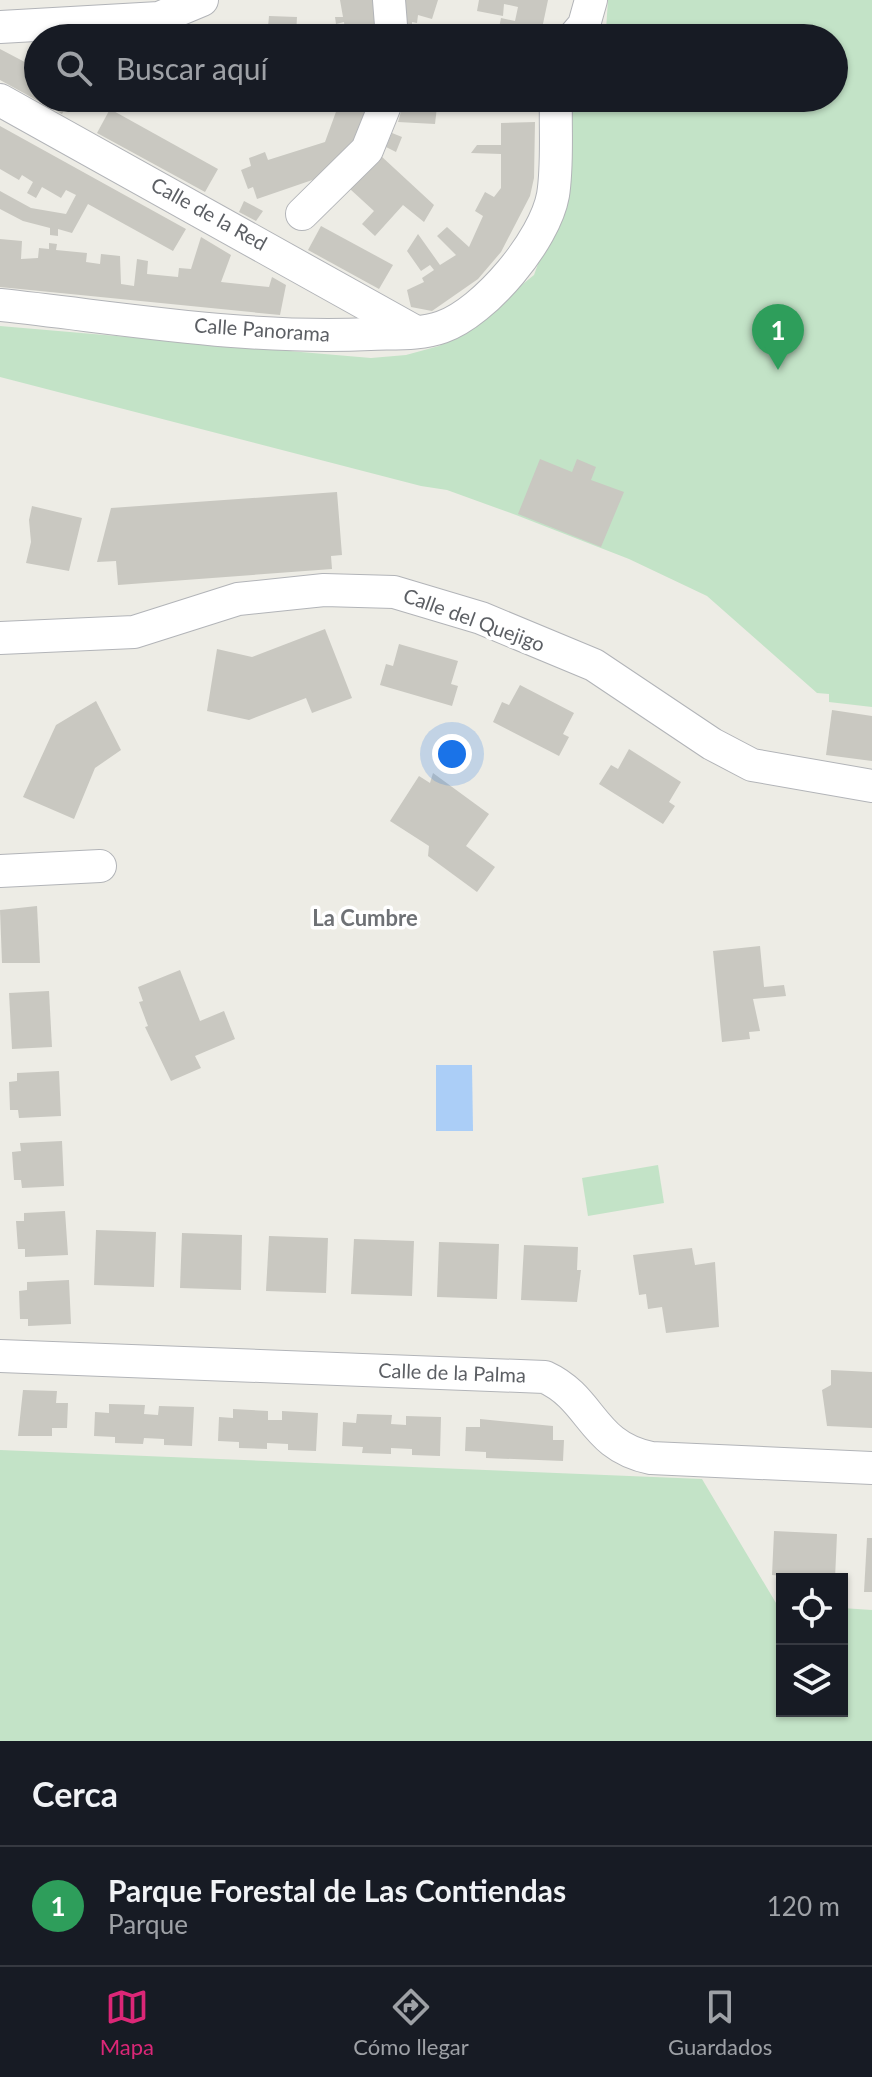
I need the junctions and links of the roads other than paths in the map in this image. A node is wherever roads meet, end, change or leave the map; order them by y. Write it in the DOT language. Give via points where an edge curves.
graph roads {
  1 [pos="202,0"];
  2 [pos="389,0"];
  3 [pos="53,24"];
  4 [pos="391,24"];
  5 [pos="24,26"];
  6 [pos="0,27"];
  7 [pos="0,100"];
  8 [pos="382,112"];
  9 [pos="556,112"];
  10 [pos="302,214"];
  11 [pos="331,286"];
  12 [pos="0,305"];
  13 [pos="416,332"];
  14 [pos="311,337"];
  15 [pos="0,638"];
  16 [pos="872,786"];
  17 [pos="100,866"];
  18 [pos="0,871"];
  19 [pos="0,1356"];
  20 [pos="872,1468"];
  1 -- 3 [label="street" via="159,18"];
  2 -- 4 [label="street"];
  5 -- 6 [label="street"];
  7 -- 11 [label="street, Calle de la Red"];
  8 -- 10 [label="street" via="367,150"];
  9 -- 13 [label="street, Calle Panorama" via="553,197 540,226 505,280 470,311 443,327"];
  11 -- 13 [label="street, Calle de la Red"];
  11 -- 14 [label="street" via="337,316 323,333"];
  12 -- 14 [label="street, Calle Panorama"];
  13 -- 14 [label="street, Calle Panorama"];
  15 -- 16 [label="street, Calle del Quejigo" via="134,632 238,599 324,590 394,592 481,618 594,665 752,765"];
  17 -- 18 [label="street"];
  19 -- 20 [label="street, Calle de la Palma" via="545,1377 563,1385 609,1442 628,1453"];
}
